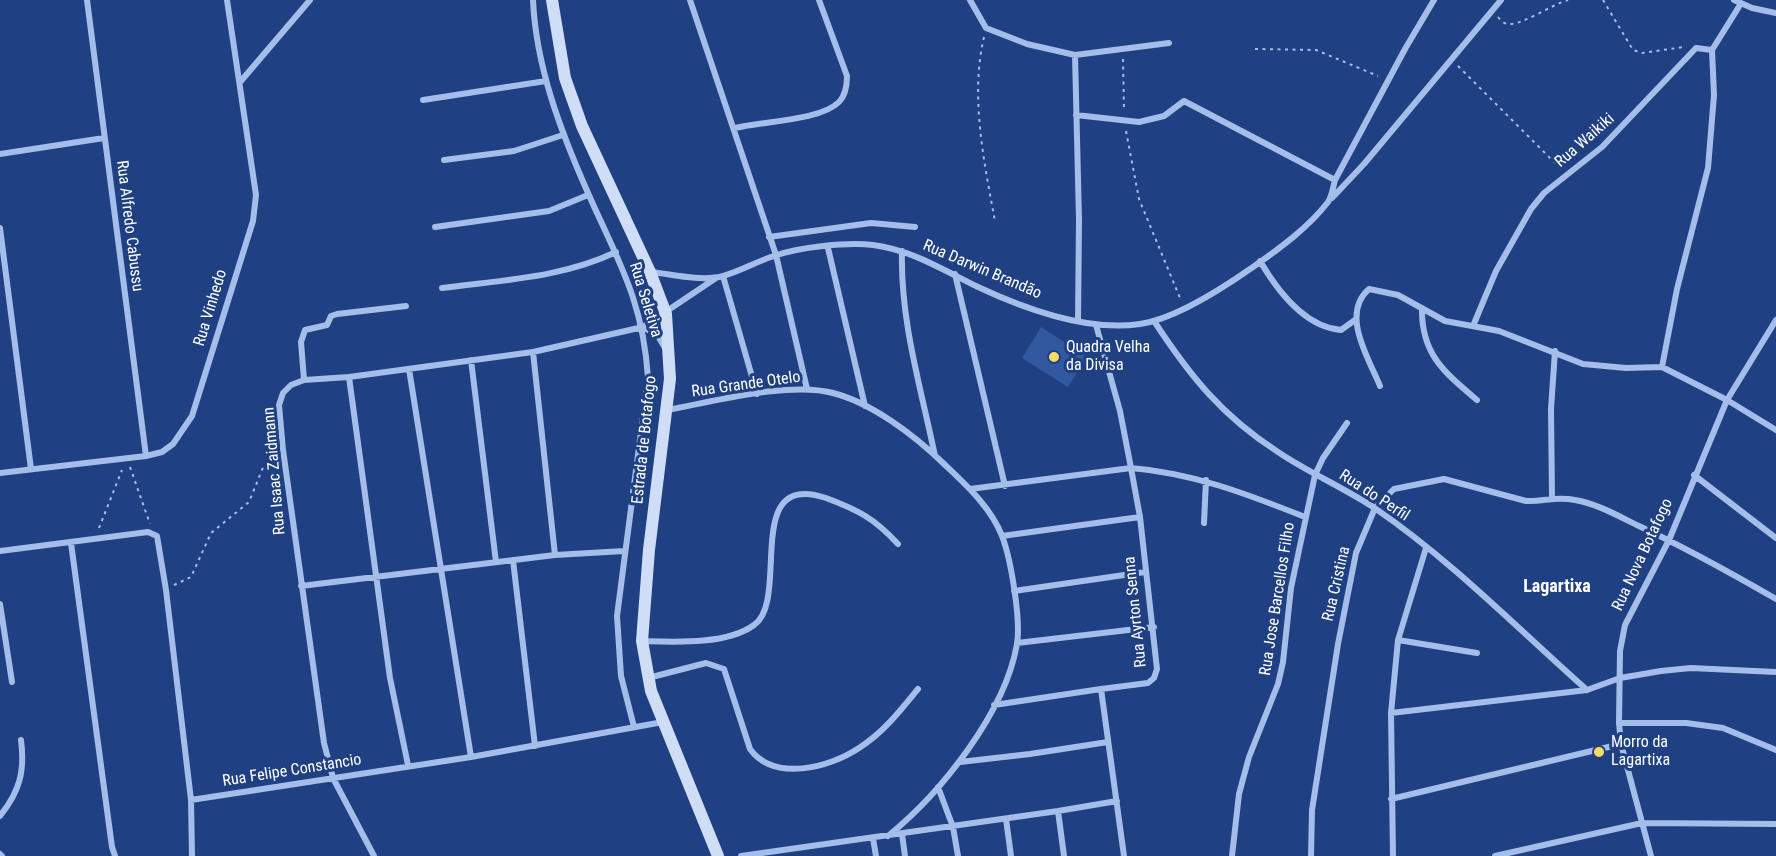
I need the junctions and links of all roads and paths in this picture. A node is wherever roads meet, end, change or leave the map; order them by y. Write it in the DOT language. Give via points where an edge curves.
graph roads {
  1 [pos="87,0"];
  2 [pos="227,0"];
  3 [pos="310,0"];
  4 [pos="533,0"];
  5 [pos="552,0"];
  6 [pos="690,0"];
  7 [pos="819,0"];
  8 [pos="970,0"];
  9 [pos="1434,0"];
  10 [pos="1501,0"];
  11 [pos="1568,0"];
  12 [pos="1603,0"];
  13 [pos="1734,0"];
  14 [pos="1740,4"];
  15 [pos="1491,11"];
  16 [pos="1776,13"];
  17 [pos="986,28"];
  18 [pos="1169,43"];
  19 [pos="1696,48"];
  20 [pos="1255,49"];
  21 [pos="1123,50"];
  22 [pos="1712,51"];
  23 [pos="1075,55"];
  24 [pos="1452,60"];
  25 [pos="241,81"];
  26 [pos="546,81"];
  27 [pos="1389,81"];
  28 [pos="423,100"];
  29 [pos="1076,115"];
  30 [pos="1124,122"];
  31 [pos="735,128"];
  32 [pos="563,135"];
  33 [pos="104,138"];
  34 [pos="0,154"];
  35 [pos="444,160"];
  36 [pos="1567,175"];
  37 [pos="1335,180"];
  38 [pos="588,195"];
  39 [pos="1330,200"];
  40 [pos="995,220"];
  41 [pos="435,227"];
  42 [pos="915,227"];
  43 [pos="0,228"];
  44 [pos="770,237"];
  45 [pos="828,248"];
  46 [pos="902,251"];
  47 [pos="616,252"];
  48 [pos="776,255"];
  49 [pos="1260,261"];
  50 [pos="650,272"];
  51 [pos="955,274"];
  52 [pos="719,277"];
  53 [pos="442,288"];
  54 [pos="406,306"];
  55 [pos="1184,307"];
  56 [pos="1422,308"];
  57 [pos="666,314"];
  58 [pos="1355,320"];
  59 [pos="1776,320"];
  60 [pos="1078,321"];
  61 [pos="1154,321"];
  62 [pos="1096,325"];
  63 [pos="1473,326"];
  64 [pos="643,327"];
  65 [pos="1555,351"];
  66 [pos="533,352"];
  67 [pos="668,354"];
  68 [pos="471,360"];
  69 [pos="1662,367"];
  70 [pos="409,369"];
  71 [pos="349,377"];
  72 [pos="304,380"];
  73 [pos="1380,386"];
  74 [pos="807,389"];
  75 [pos="757,394"];
  76 [pos="1477,400"];
  77 [pos="1727,400"];
  78 [pos="866,406"];
  79 [pos="667,410"];
  80 [pos="1347,423"];
  81 [pos="1776,430"];
  82 [pos="283,450"];
  83 [pos="146,456"];
  84 [pos="935,456"];
  85 [pos="127,459"];
  86 [pos="1131,468"];
  87 [pos="31,469"];
  88 [pos="0,473"];
  89 [pos="1315,475"];
  90 [pos="1694,476"];
  91 [pos="1206,480"];
  92 [pos="1005,486"];
  93 [pos="970,489"];
  94 [pos="1552,497"];
  95 [pos="1375,508"];
  96 [pos="1305,517"];
  97 [pos="1140,518"];
  98 [pos="1204,523"];
  99 [pos="154,533"];
  100 [pos="1002,536"];
  101 [pos="95,538"];
  102 [pos="1776,538"];
  103 [pos="1669,540"];
  104 [pos="71,543"];
  105 [pos="898,543"];
  106 [pos="1426,548"];
  107 [pos="0,551"];
  108 [pos="624,551"];
  109 [pos="555,555"];
  110 [pos="513,560"];
  111 [pos="496,562"];
  112 [pos="440,570"];
  113 [pos="1145,572"];
  114 [pos="377,577"];
  115 [pos="301,586"];
  116 [pos="166,590"];
  117 [pos="1014,591"];
  118 [pos="1776,599"];
  119 [pos="0,604"];
  120 [pos="1154,627"];
  121 [pos="1398,640"];
  122 [pos="642,641"];
  123 [pos="1017,643"];
  124 [pos="1477,653"];
  125 [pos="1776,672"];
  126 [pos="647,678"];
  127 [pos="1620,678"];
  128 [pos="12,682"];
  129 [pos="918,689"];
  130 [pos="1101,689"];
  131 [pos="1587,690"];
  132 [pos="994,705"];
  133 [pos="1391,713"];
  134 [pos="663,722"];
  135 [pos="1619,723"];
  136 [pos="634,728"];
  137 [pos="21,740"];
  138 [pos="1108,741"];
  139 [pos="1621,744"];
  140 [pos="535,746"];
  141 [pos="1776,750"];
  142 [pos="471,757"];
  143 [pos="960,762"];
  144 [pos="408,765"];
  145 [pos="333,778"];
  146 [pos="938,787"];
  147 [pos="1391,799"];
  148 [pos="191,800"];
  149 [pos="1117,801"];
  150 [pos="1058,812"];
  151 [pos="0,816"];
  152 [pos="1006,819"];
  153 [pos="1642,823"];
  154 [pos="1776,824"];
  155 [pos="953,827"];
  156 [pos="902,834"];
  157 [pos="888,836"];
  158 [pos="873,838"];
  159 [pos="821,846"];
  160 [pos="1511,854"];
  161 [pos="116,856"];
  162 [pos="192,856"];
  163 [pos="374,856"];
  164 [pos="718,856"];
  165 [pos="741,856"];
  166 [pos="822,856"];
  167 [pos="876,856"];
  168 [pos="905,856"];
  169 [pos="958,856"];
  170 [pos="1011,856"];
  171 [pos="1064,856"];
  172 [pos="1124,856"];
  173 [pos="1232,856"];
  174 [pos="1311,856"];
  175 [pos="1393,856"];
  176 [pos="1495,856"];
  177 [pos="1651,856"];
  1 -- 33 [label="street, Rua Alfredo Cabussu"];
  2 -- 25 [label="street, Rua Vinhedo"];
  3 -- 25 [label="street"];
  4 -- 26 [label="street, Rua Seletiva"];
  5 -- 50 [label="main road, Estrada de Botafogo" via="565,78 582,126"];
  6 -- 31 [label="street"];
  7 -- 31 [label="street" via="847,76 841,100 830,109"];
  8 -- 17 [label="street"];
  9 -- 27 [label="street"];
  10 -- 15 [label="street, Rua Darwin Brandão"];
  11 -- 15 [label="path" via="1513,24 1505,23"];
  12 -- 19 [label="path" via="1633,50"];
  13 -- 14 [label="street"];
  14 -- 16 [label="street"];
  14 -- 22 [label="street"];
  15 -- 24 [label="street, Rua Darwin Brandão"];
  17 -- 23 [label="street" via="1027,44"];
  17 -- 40 [label="path" via="979,92"];
  18 -- 21 [label="street"];
  19 -- 22 [label="street"];
  19 -- 36 [label="street, Rua Waikiki" via="1602,147"];
  20 -- 27 [label="path" via="1316,50"];
  21 -- 23 [label="street"];
  21 -- 30 [label="path"];
  22 -- 69 [label="street" via="1714,95 1708,168"];
  23 -- 29 [label="street"];
  24 -- 36 [label="path"];
  24 -- 39 [label="street, Rua Darwin Brandão"];
  25 -- 83 [label="street, Rua Vinhedo" via="255,171 253,221 192,416 173,444"];
  26 -- 28 [label="street"];
  26 -- 32 [label="street, Rua Seletiva"];
  27 -- 37 [label="street"];
  29 -- 30 [label="street"];
  29 -- 60 [label="street"];
  30 -- 37 [label="street" via="1164,116 1184,101"];
  30 -- 55 [label="path" via="1139,199"];
  31 -- 44 [label="street"];
  32 -- 35 [label="street" via="514,151"];
  32 -- 38 [label="street, Rua Seletiva"];
  33 -- 34 [label="street"];
  33 -- 83 [label="street, Rua Alfredo Cabussu"];
  36 -- 63 [label="street, Rua Waikiki" via="1544,193 1519,228"];
  37 -- 39 [label="street"];
  38 -- 41 [label="street" via="541,213"];
  38 -- 47 [label="street, Rua Seletiva"];
  39 -- 49 [label="street, Rua Darwin Brandão"];
  42 -- 44 [label="street" via="871,223"];
  43 -- 87 [label="street"];
  44 -- 48 [label="street"];
  45 -- 46 [label="street, Rua Darwin Brandão" via="871,245"];
  45 -- 48 [label="street, Rua Darwin Brandão"];
  45 -- 78 [label="street"];
  46 -- 51 [label="street, Rua Darwin Brandão"];
  46 -- 84 [label="street" via="901,286 907,324"];
  47 -- 53 [label="street" via="595,263 562,272"];
  47 -- 64 [label="street, Rua Seletiva"];
  48 -- 52 [label="street, Rua Darwin Brandão"];
  48 -- 74 [label="street"];
  49 -- 55 [label="street, Rua Darwin Brandão"];
  49 -- 58 [label="street" via="1282,295 1320,323 1341,330"];
  50 -- 52 [label="street, Rua Darwin Brandão"];
  50 -- 57 [label="main road, Estrada de Botafogo"];
  51 -- 60 [label="street, Rua Darwin Brandão" via="1027,306"];
  51 -- 92 [label="street"];
  52 -- 57 [label="street"];
  52 -- 75 [label="street"];
  54 -- 72 [label="street" via="337,314 331,316 327,325 305,330 301,342"];
  55 -- 61 [label="street, Rua Darwin Brandão"];
  56 -- 58 [label="street" via="1398,295 1372,289 1363,297"];
  56 -- 63 [label="street" via="1445,321"];
  56 -- 76 [label="street" via="1424,339 1431,354"];
  57 -- 64 [label="street"];
  57 -- 67 [label="main road, Estrada de Botafogo"];
  58 -- 73 [label="street"];
  59 -- 77 [label="street, Rua Nova Botafogo"];
  60 -- 62 [label="street, Rua Darwin Brandão"];
  61 -- 62 [label="street, Rua Darwin Brandão"];
  61 -- 89 [label="street, Rua do Perfil" via="1186,371 1208,396 1249,431"];
  62 -- 86 [label="street, Rua Ayrton Senna"];
  63 -- 65 [label="street"];
  64 -- 66 [label="street"];
  64 -- 67 [label="street" via="658,336"];
  64 -- 108 [label="street, Rua Seletiva" via="648,378"];
  65 -- 69 [label="street" via="1594,365"];
  65 -- 94 [label="street"];
  66 -- 68 [label="street"];
  66 -- 109 [label="street"];
  67 -- 79 [label="main road, Estrada de Botafogo"];
  68 -- 70 [label="street"];
  68 -- 111 [label="street"];
  69 -- 77 [label="street"];
  70 -- 71 [label="street"];
  70 -- 112 [label="street"];
  71 -- 72 [label="street"];
  71 -- 114 [label="street"];
  72 -- 82 [label="street, Rua Isaac Zaidmann" via="283,393 279,405"];
  74 -- 75 [label="street, Rua Grande Otelo"];
  74 -- 78 [label="street, Rua Grande Otelo" via="833,392"];
  75 -- 79 [label="street, Rua Grande Otelo"];
  77 -- 81 [label="street"];
  77 -- 90 [label="street, Rua Nova Botafogo"];
  78 -- 84 [label="street, Rua Grande Otelo"];
  79 -- 122 [label="main road, Estrada de Botafogo"];
  80 -- 89 [label="street, Rua Jose Barcellos Filho"];
  82 -- 115 [label="street, Rua Isaac Zaidmann"];
  82 -- 116 [label="path" via="264,465 249,502 210,533 191,577"];
  83 -- 85 [label="street, Rua Vinhedo"];
  84 -- 93 [label="street, Rua Grande Otelo"];
  85 -- 87 [label="street, Rua Vinhedo"];
  85 -- 99 [label="path"];
  85 -- 101 [label="path"];
  86 -- 91 [label="street"];
  86 -- 92 [label="street"];
  86 -- 97 [label="street, Rua Ayrton Senna"];
  87 -- 88 [label="street, Rua Vinhedo"];
  89 -- 95 [label="street, Rua do Perfil"];
  89 -- 96 [label="street, Rua Jose Barcellos Filho"];
  90 -- 102 [label="street"];
  90 -- 103 [label="street, Rua Nova Botafogo"];
  91 -- 96 [label="street"];
  91 -- 98 [label="street"];
  92 -- 93 [label="street"];
  93 -- 100 [label="street, Rua Grande Otelo"];
  94 -- 95 [label="street, Rua Cristina" via="1526,501 1444,479 1394,489"];
  94 -- 103 [label="street, Rua Cristina" via="1602,508"];
  95 -- 106 [label="street, Rua do Perfil"];
  95 -- 174 [label="street, Rua Cristina" via="1356,553 1338,644 1312,810"];
  96 -- 173 [label="street, Rua Jose Barcellos Filho" via="1291,588 1283,662 1239,794"];
  97 -- 100 [label="street"];
  97 -- 113 [label="street, Rua Ayrton Senna"];
  99 -- 101 [label="street"];
  99 -- 116 [label="street"];
  100 -- 117 [label="street, Rua Grande Otelo"];
  101 -- 104 [label="street"];
  103 -- 118 [label="street, Rua Cristina"];
  103 -- 127 [label="street, Rua Nova Botafogo" via="1625,625"];
  104 -- 107 [label="street"];
  104 -- 161 [label="street"];
  105 -- 122 [label="street" via="878,522 856,509 798,493 788,498 777,518 770,549 767,604 755,625 706,640"];
  106 -- 121 [label="street"];
  106 -- 131 [label="street, Rua do Perfil"];
  108 -- 109 [label="street"];
  108 -- 136 [label="street, Rua Seletiva" via="617,643"];
  109 -- 110 [label="street"];
  110 -- 111 [label="street"];
  110 -- 140 [label="street"];
  111 -- 112 [label="street"];
  112 -- 114 [label="street"];
  112 -- 142 [label="street"];
  113 -- 117 [label="street"];
  113 -- 120 [label="street, Rua Ayrton Senna"];
  114 -- 115 [label="street"];
  114 -- 144 [label="street" via="390,678"];
  115 -- 145 [label="street, Rua Isaac Zaidmann" via="324,743"];
  116 -- 148 [label="street"];
  117 -- 123 [label="street, Rua Grande Otelo"];
  119 -- 128 [label="street"];
  120 -- 123 [label="street"];
  120 -- 130 [label="street, Rua Ayrton Senna" via="1154,678 1148,683"];
  121 -- 124 [label="street"];
  121 -- 133 [label="street"];
  122 -- 126 [label="main road, Estrada de Botafogo"];
  123 -- 132 [label="street, Rua Grande Otelo"];
  125 -- 127 [label="street" via="1691,668"];
  126 -- 129 [label="street" via="706,663 724,669 750,749 757,759 782,770 815,767 859,749 897,715"];
  126 -- 134 [label="main road, Estrada de Botafogo"];
  127 -- 131 [label="street"];
  127 -- 135 [label="street, Rua Nova Botafogo"];
  130 -- 132 [label="street"];
  130 -- 138 [label="street"];
  131 -- 133 [label="street"];
  132 -- 143 [label="street, Rua Grande Otelo"];
  133 -- 147 [label="street"];
  134 -- 136 [label="street, Rua Felipe Constancio"];
  134 -- 164 [label="main road, Estrada de Botafogo"];
  135 -- 139 [label="street, Rua Nova Botafogo"];
  135 -- 141 [label="street" via="1686,723 1723,728"];
  136 -- 140 [label="street, Rua Felipe Constancio"];
  137 -- 151 [label="street" via="22,780"];
  138 -- 143 [label="street"];
  138 -- 149 [label="street"];
  139 -- 147 [label="street"];
  139 -- 153 [label="street, Rua Nova Botafogo"];
  140 -- 142 [label="street, Rua Felipe Constancio"];
  142 -- 144 [label="street, Rua Felipe Constancio"];
  143 -- 146 [label="street, Rua Grande Otelo"];
  144 -- 145 [label="street, Rua Felipe Constancio"];
  145 -- 148 [label="street, Rua Felipe Constancio"];
  145 -- 163 [label="street, Rua Isaac Zaidmann"];
  146 -- 155 [label="street"];
  146 -- 157 [label="street, Rua Grande Otelo"];
  147 -- 175 [label="street"];
  148 -- 162 [label="street"];
  149 -- 150 [label="street"];
  149 -- 172 [label="street"];
  150 -- 152 [label="street"];
  150 -- 171 [label="street"];
  152 -- 155 [label="street"];
  152 -- 170 [label="street"];
  153 -- 154 [label="street"];
  153 -- 160 [label="street"];
  153 -- 177 [label="street, Rua Nova Botafogo"];
  155 -- 156 [label="street"];
  155 -- 169 [label="street"];
  156 -- 157 [label="street"];
  156 -- 168 [label="street"];
  157 -- 158 [label="street"];
  158 -- 159 [label="street"];
  158 -- 167 [label="street"];
  159 -- 165 [label="street"];
  159 -- 166 [label="street"];
  160 -- 176 [label="street"];
}
